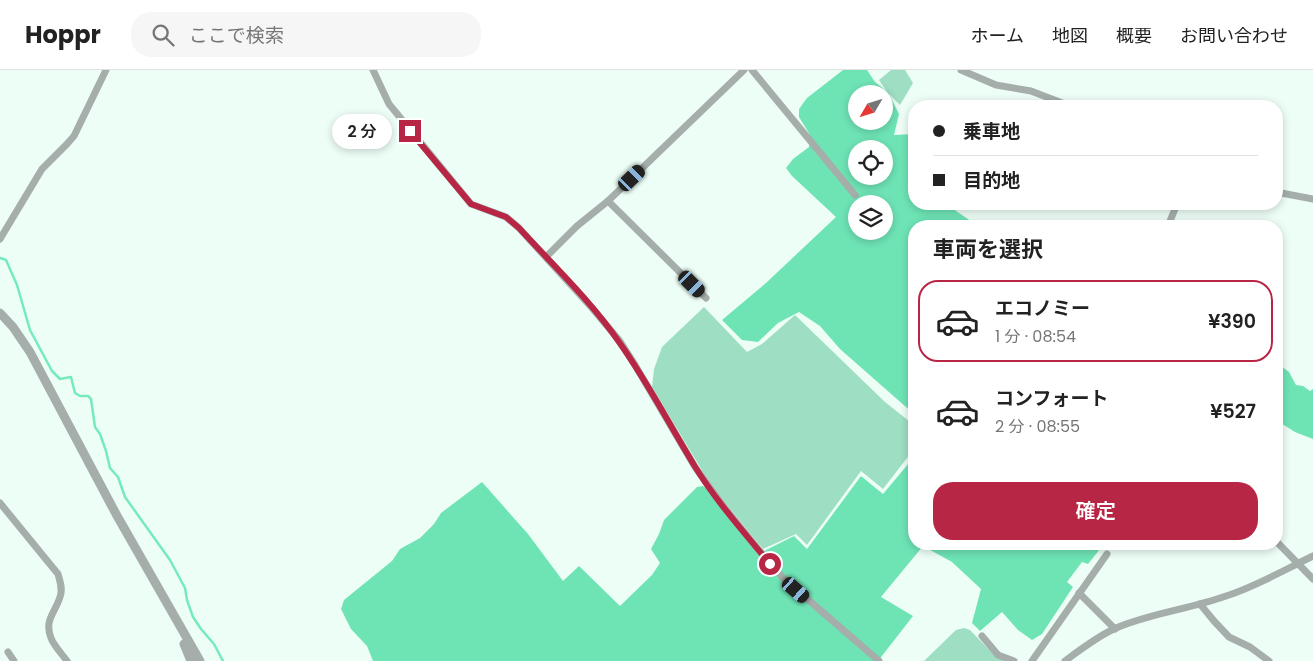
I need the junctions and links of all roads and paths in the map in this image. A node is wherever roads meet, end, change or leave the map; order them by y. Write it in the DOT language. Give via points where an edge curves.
graph roads {
  1 [pos="106,70"];
  2 [pos="373,70"];
  3 [pos="744,70"];
  4 [pos="752,70"];
  5 [pos="961,70"];
  6 [pos="1054,100"];
  7 [pos="1283,193"];
  8 [pos="854,195"];
  9 [pos="1313,198"];
  10 [pos="608,201"];
  11 [pos="0,239"];
  12 [pos="546,257"];
  13 [pos="706,298"];
  14 [pos="0,312"];
  15 [pos="0,503"];
  16 [pos="1283,548"];
  17 [pos="1107,554"];
  18 [pos="1313,556"];
  19 [pos="1298,564"];
  20 [pos="1313,579"];
  21 [pos="158,590"];
  22 [pos="1079,593"];
  23 [pos="1200,604"];
  24 [pos="1115,629"];
  25 [pos="982,636"];
  26 [pos="8,652"];
  27 [pos="66,660"];
  28 [pos="14,661"];
  29 [pos="191,661"];
  30 [pos="200,661"];
  31 [pos="879,661"];
  32 [pos="1014,661"];
  33 [pos="1032,661"];
  34 [pos="1065,661"];
  35 [pos="1268,661"];
  1 -- 11 [label="street" via="74,136 42,169"];
  2 -- 12 [label="street" via="389,104 471,204 506,217"];
  3 -- 10 [label="street"];
  4 -- 8 [label="street"];
  5 -- 6 [label="street" via="996,85 1031,91"];
  7 -- 9 [label="street"];
  10 -- 12 [label="street"];
  10 -- 13 [label="street"];
  12 -- 31 [label="street" via="618,340 695,467 758,549 783,578"];
  14 -- 21 [label="street" via="30,352"];
  15 -- 27 [label="street" via="58,574 60,596 48,626 52,641"];
  16 -- 19 [label="street"];
  17 -- 22 [label="street"];
  18 -- 19 [label="street"];
  19 -- 20 [label="street"];
  19 -- 23 [label="street" via="1265,581"];
  21 -- 29 [label="street"];
  21 -- 30 [label="street"];
  22 -- 24 [label="street"];
  22 -- 33 [label="street"];
  23 -- 24 [label="street"];
  23 -- 35 [label="street" via="1229,637"];
  24 -- 34 [label="street"];
  25 -- 32 [label="street" via="998,655"];
  26 -- 28 [label="street"];
}
